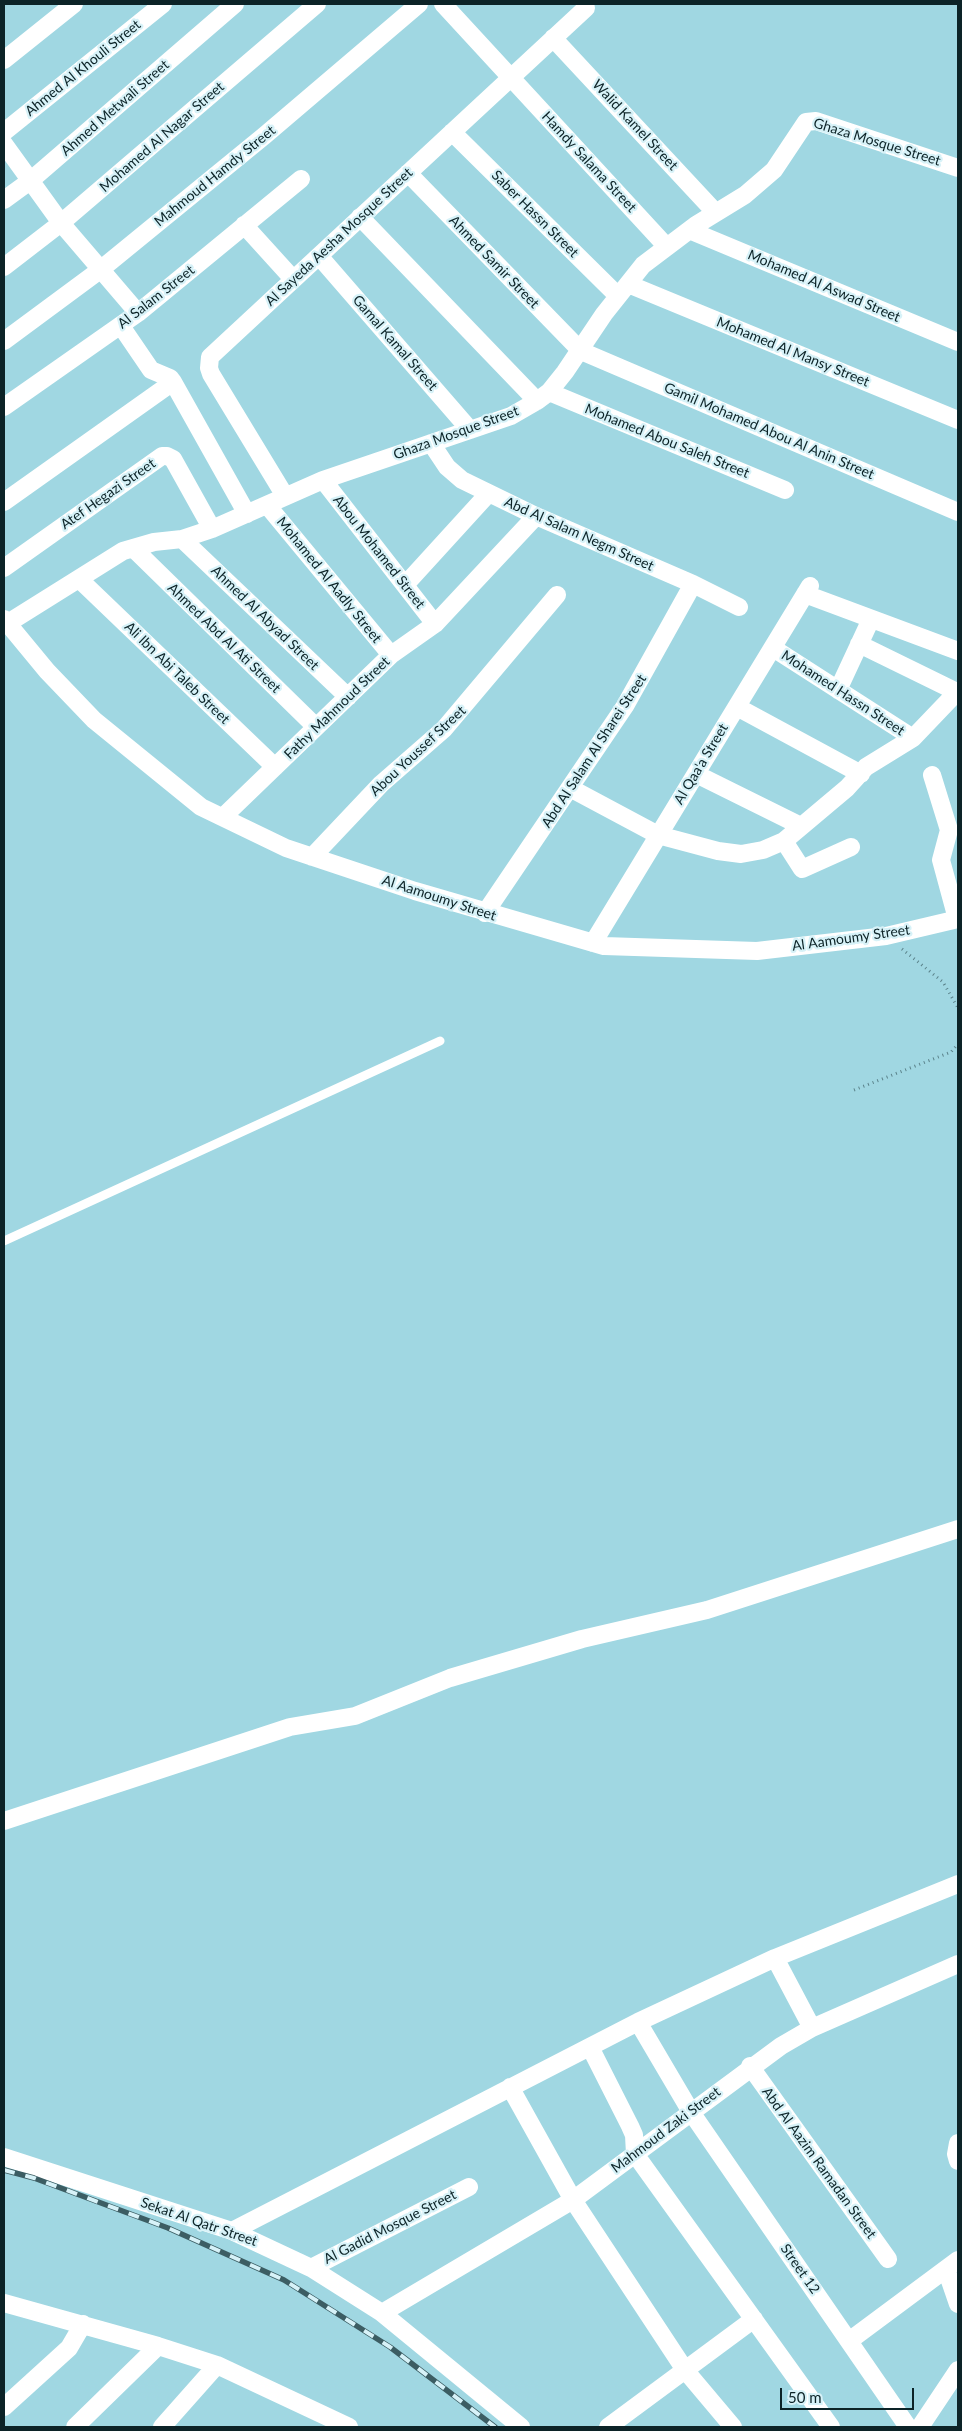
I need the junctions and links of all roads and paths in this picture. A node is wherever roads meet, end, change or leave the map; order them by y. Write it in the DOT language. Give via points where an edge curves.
graph roads {
  1 [pos="74,4"];
  2 [pos="163,4"];
  3 [pos="235,4"];
  4 [pos="318,4"];
  5 [pos="419,4"];
  6 [pos="443,4"];
  7 [pos="586,8"];
  8 [pos="553,38"];
  9 [pos="4,60"];
  10 [pos="510,78"];
  11 [pos="4,132"];
  12 [pos="452,132"];
  13 [pos="4,144"];
  14 [pos="958,168"];
  15 [pos="408,173"];
  16 [pos="301,178"];
  17 [pos="30,181"];
  18 [pos="4,200"];
  19 [pos="716,213"];
  20 [pos="360,217"];
  21 [pos="62,223"];
  22 [pos="244,225"];
  23 [pos="689,230"];
  24 [pos="668,247"];
  25 [pos="319,256"];
  26 [pos="4,267"];
  27 [pos="100,270"];
  28 [pos="293,279"];
  29 [pos="623,290"];
  30 [pos="138,313"];
  31 [pos="120,326"];
  32 [pos="4,341"];
  33 [pos="958,342"];
  34 [pos="581,350"];
  35 [pos="173,382"];
  36 [pos="543,397"];
  37 [pos="4,407"];
  38 [pos="958,420"];
  39 [pos="470,430"];
  40 [pos="431,443"];
  41 [pos="323,480"];
  42 [pos="786,490"];
  43 [pos="488,494"];
  44 [pos="284,496"];
  45 [pos="4,502"];
  46 [pos="267,504"];
  47 [pos="958,512"];
  48 [pos="247,514"];
  49 [pos="536,516"];
  50 [pos="212,529"];
  51 [pos="182,539"];
  52 [pos="133,548"];
  53 [pos="4,568"];
  54 [pos="79,578"];
  55 [pos="693,584"];
  56 [pos="405,585"];
  57 [pos="557,595"];
  58 [pos="740,607"];
  59 [pos="871,619"];
  60 [pos="6,621"];
  61 [pos="435,624"];
  62 [pos="859,644"];
  63 [pos="772,648"];
  64 [pos="958,651"];
  65 [pos="391,655"];
  66 [pos="838,690"];
  67 [pos="958,691"];
  68 [pos="348,697"];
  69 [pos="737,707"];
  70 [pos="316,728"];
  71 [pos="913,738"];
  72 [pos="275,767"];
  73 [pos="696,774"];
  74 [pos="861,774"];
  75 [pos="932,776"];
  76 [pos="570,788"];
  77 [pos="224,816"];
  78 [pos="801,826"];
  79 [pos="658,835"];
  80 [pos="784,841"];
  81 [pos="851,846"];
  82 [pos="312,857"];
  83 [pos="485,913"];
  84 [pos="958,919"];
  85 [pos="886,936"];
  86 [pos="593,943"];
  87 [pos="958,1008"];
  88 [pos="440,1041"];
  89 [pos="958,1044"];
  90 [pos="854,1090"];
  91 [pos="4,1241"];
  92 [pos="958,1529"];
  93 [pos="4,1821"];
  94 [pos="958,1884"];
  95 [pos="776,1958"];
  96 [pos="958,1964"];
  97 [pos="638,2022"];
  98 [pos="812,2028"];
  99 [pos="590,2047"];
  100 [pos="750,2066"];
  101 [pos="510,2087"];
  102 [pos="692,2112"];
  103 [pos="958,2143"];
  104 [pos="635,2154"];
  105 [pos="4,2157"];
  106 [pos="958,2161"];
  107 [pos="469,2186"];
  108 [pos="573,2200"];
  109 [pos="232,2231"];
  110 [pos="888,2259"];
  111 [pos="952,2265"];
  112 [pos="311,2268"];
  113 [pos="4,2303"];
  114 [pos="958,2304"];
  115 [pos="382,2313"];
  116 [pos="754,2319"];
  117 [pos="83,2324"];
  118 [pos="849,2341"];
  119 [pos="158,2346"];
  120 [pos="217,2365"];
  121 [pos="685,2370"];
  122 [pos="958,2370"];
  123 [pos="4,2407"];
  124 [pos="75,2427"];
  125 [pos="162,2427"];
  126 [pos="349,2427"];
  127 [pos="521,2427"];
  128 [pos="608,2427"];
  129 [pos="733,2427"];
  130 [pos="832,2427"];
  131 [pos="908,2427"];
  132 [pos="920,2427"];
  1 -- 9 [label="street"];
  2 -- 11 [label="street, Ahmed Al Khouli Street"];
  3 -- 17 [label="street, Ahmed Metwali Street"];
  4 -- 21 [label="street, Mohamed Al Nagar Street"];
  5 -- 27 [label="street, Mahmoud Hamdy Street"];
  6 -- 10 [label="street, Hamdy Salama Street"];
  7 -- 8 [label="street, Al Sayeda Aesha Mosque Street"];
  8 -- 10 [label="street, Al Sayeda Aesha Mosque Street"];
  8 -- 19 [label="street, Walid Kamel Street"];
  10 -- 12 [label="street, Al Sayeda Aesha Mosque Street"];
  10 -- 24 [label="street, Hamdy Salama Street"];
  12 -- 15 [label="street, Al Sayeda Aesha Mosque Street"];
  12 -- 29 [label="street, Saber Hassn Street"];
  13 -- 17 [label="street"];
  14 -- 19 [label="street, Ghaza Mosque Street" via="809,120 803,124 774,170 745,195"];
  15 -- 20 [label="street, Al Sayeda Aesha Mosque Street"];
  15 -- 34 [label="street, Ahmed Samir Street"];
  16 -- 22 [label="street, Al Salam Street"];
  17 -- 18 [label="street, Ahmed Metwali Street"];
  17 -- 21 [label="street"];
  19 -- 23 [label="street, Ghaza Mosque Street"];
  20 -- 25 [label="street, Al Sayeda Aesha Mosque Street"];
  20 -- 36 [label="street, Mohamed Abou Saleh Street"];
  21 -- 26 [label="street, Mohamed Al Nagar Street"];
  21 -- 27 [label="street"];
  22 -- 28 [label="street"];
  22 -- 30 [label="street, Al Salam Street"];
  23 -- 24 [label="street, Ghaza Mosque Street"];
  23 -- 33 [label="street, Mohamed Al Aswad Street"];
  24 -- 29 [label="street, Ghaza Mosque Street" via="643,265"];
  25 -- 28 [label="street, Al Sayeda Aesha Mosque Street"];
  25 -- 39 [label="street, Gamal Kamal Street"];
  27 -- 30 [label="street"];
  27 -- 32 [label="street, Mahmoud Hamdy Street"];
  28 -- 44 [label="street, Al Sayeda Aesha Mosque Street" via="210,357 208,363 210,374"];
  29 -- 34 [label="street, Ghaza Mosque Street"];
  29 -- 38 [label="street, Mohamed Al Mansy Street"];
  30 -- 31 [label="street, Al Salam Street"];
  31 -- 35 [label="street" via="151,370"];
  31 -- 37 [label="street, Al Salam Street"];
  34 -- 36 [label="street, Ghaza Mosque Street"];
  34 -- 47 [label="street, Gamil Mohamed Abou Al Anin Street"];
  35 -- 45 [label="street"];
  35 -- 48 [label="street"];
  36 -- 39 [label="street, Ghaza Mosque Street" via="511,416"];
  36 -- 42 [label="street, Mohamed Abou Saleh Street"];
  39 -- 40 [label="street, Ghaza Mosque Street"];
  40 -- 41 [label="street, Ghaza Mosque Street"];
  40 -- 43 [label="street, Abd Al Salam Negm Street" via="454,474"];
  41 -- 44 [label="street, Ghaza Mosque Street"];
  41 -- 56 [label="street, Abou Mohamed Street"];
  43 -- 49 [label="street, Abd Al Salam Negm Street"];
  43 -- 56 [label="street"];
  44 -- 46 [label="street, Ghaza Mosque Street"];
  46 -- 48 [label="street, Ghaza Mosque Street"];
  46 -- 65 [label="street, Mohamed Al Aadly Street"];
  48 -- 50 [label="street, Ghaza Mosque Street"];
  49 -- 55 [label="street, Abd Al Salam Negm Street"];
  49 -- 61 [label="street, Fathy Mahmoud Street"];
  50 -- 51 [label="street, Ghaza Mosque Street"];
  50 -- 53 [label="street, Atef Hegazi Street" via="172,459 162,456"];
  51 -- 52 [label="street, Ghaza Mosque Street"];
  51 -- 68 [label="street, Ahmed Al Abyad Street"];
  52 -- 54 [label="street, Ghaza Mosque Street"];
  52 -- 70 [label="street, Ahmed Abd Al Ati Street"];
  54 -- 60 [label="street, Ghaza Mosque Street"];
  54 -- 72 [label="street, Ali Ibn Abi Taleb Street"];
  55 -- 58 [label="street, Abd Al Salam Negm Street"];
  55 -- 76 [label="street, Abd Al Salam Al Sharei Street" via="643,678"];
  56 -- 61 [label="street, Abou Mohamed Street"];
  57 -- 82 [label="street, Abou Youssef Street" via="467,705 381,784"];
  59 -- 62 [label="street"];
  59 -- 63 [label="street, Al Qaa'a Street" via="807,590"];
  59 -- 64 [label="street"];
  60 -- 77 [label="street, Al Aamoumy Street" via="47,671 94,720 201,807"];
  61 -- 65 [label="street, Fathy Mahmoud Street"];
  62 -- 66 [label="street"];
  62 -- 67 [label="street"];
  63 -- 66 [label="street, Mohamed Hassn Street"];
  63 -- 69 [label="street, Al Qaa'a Street"];
  65 -- 68 [label="street, Fathy Mahmoud Street"];
  66 -- 71 [label="street, Mohamed Hassn Street"];
  67 -- 71 [label="street"];
  68 -- 70 [label="street, Fathy Mahmoud Street"];
  69 -- 73 [label="street, Al Qaa'a Street"];
  69 -- 74 [label="street"];
  70 -- 72 [label="street, Fathy Mahmoud Street"];
  71 -- 74 [label="street"];
  72 -- 77 [label="street, Fathy Mahmoud Street"];
  73 -- 78 [label="street"];
  73 -- 79 [label="street, Al Qaa'a Street"];
  74 -- 78 [label="street"];
  75 -- 84 [label="street" via="949,830 941,860"];
  76 -- 79 [label="street"];
  76 -- 83 [label="street, Abd Al Salam Al Sharei Street"];
  77 -- 82 [label="street, Al Aamoumy Street" via="286,848"];
  78 -- 80 [label="street"];
  79 -- 80 [label="street" via="741,854 763,850"];
  79 -- 86 [label="street, Al Qaa'a Street"];
  80 -- 81 [label="street" via="802,870"];
  82 -- 83 [label="street, Al Aamoumy Street"];
  83 -- 86 [label="street, Al Aamoumy Street"];
  84 -- 85 [label="street, Al Aamoumy Street"];
  85 -- 86 [label="street, Al Aamoumy Street" via="757,951"];
  85 -- 87 [label="path" via="943,982"];
  88 -- 91 [label="lane"];
  89 -- 90 [label="path" via="951,1052"];
  92 -- 93 [label="street" via="707,1610 582,1639 450,1678 354,1716 290,1727"];
  94 -- 95 [label="street"];
  95 -- 97 [label="street"];
  95 -- 98 [label="street"];
  96 -- 98 [label="street, Mahmoud Zaki Street"];
  97 -- 99 [label="street"];
  97 -- 102 [label="street, Street 12"];
  98 -- 100 [label="street, Mahmoud Zaki Street"];
  99 -- 101 [label="street"];
  99 -- 104 [label="street" via="634,2135"];
  100 -- 102 [label="street, Mahmoud Zaki Street"];
  100 -- 110 [label="street, Abd Al Aazim Ramadan Street"];
  101 -- 108 [label="street"];
  101 -- 109 [label="street"];
  102 -- 104 [label="street, Mahmoud Zaki Street"];
  102 -- 118 [label="street, Street 12"];
  103 -- 106 [label="street"];
  104 -- 108 [label="street, Mahmoud Zaki Street"];
  104 -- 116 [label="street"];
  105 -- 109 [label="street, Sekat Al Qatr Street"];
  107 -- 112 [label="street, Al Gadid Mosque Street"];
  108 -- 115 [label="street, Mahmoud Zaki Street"];
  108 -- 121 [label="street"];
  109 -- 112 [label="street, Sekat Al Qatr Street"];
  111 -- 114 [label="street"];
  111 -- 118 [label="street"];
  112 -- 115 [label="street, Sekat Al Qatr Street"];
  113 -- 117 [label="street"];
  115 -- 127 [label="street, Sekat Al Qatr Street"];
  116 -- 121 [label="street"];
  116 -- 130 [label="street"];
  117 -- 119 [label="street"];
  117 -- 123 [label="street" via="69,2348"];
  118 -- 131 [label="street, Street 12"];
  119 -- 120 [label="street"];
  119 -- 124 [label="street"];
  120 -- 125 [label="street"];
  120 -- 126 [label="street"];
  121 -- 128 [label="street"];
  121 -- 129 [label="street"];
  122 -- 132 [label="street"];
}
